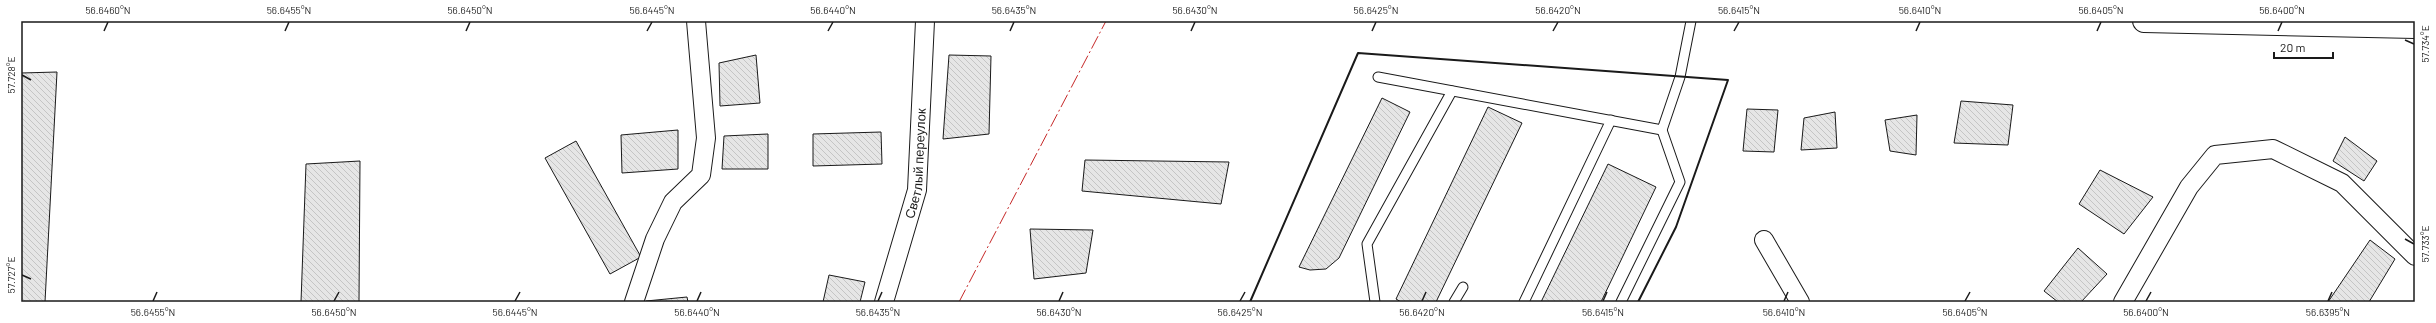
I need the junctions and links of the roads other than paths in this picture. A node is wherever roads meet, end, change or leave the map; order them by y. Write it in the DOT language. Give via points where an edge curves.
graph roads {
  1 [pos="696,21"];
  2 [pos="925,21"];
  3 [pos="1691,21"];
  4 [pos="2144,21"];
  5 [pos="2415,27"];
  6 [pos="1378,77"];
  7 [pos="1452,91"];
  8 [pos="1611,120"];
  9 [pos="1662,130"];
  10 [pos="1764,240"];
  11 [pos="2415,256"];
  12 [pos="1463,287"];
  13 [pos="634,302"];
  14 [pos="884,302"];
  15 [pos="1375,302"];
  16 [pos="1454,302"];
  17 [pos="1524,302"];
  18 [pos="1621,302"];
  19 [pos="1800,302"];
  20 [pos="2123,302"];
  1 -- 13 [label="street" via="706,138 701,175 673,202 655,239"];
  2 -- 14 [label="street, Светлый переулок" via="917,190"];
  3 -- 9 [label="lane" via="1680,77"];
  4 -- 5 [label="street"];
  6 -- 7 [label="lane"];
  7 -- 8 [label="lane"];
  7 -- 15 [label="lane" via="1367,244"];
  8 -- 9 [label="lane"];
  8 -- 17 [label="lane"];
  9 -- 18 [label="lane" via="1680,182"];
  10 -- 19 [label="street"];
  11 -- 20 [label="street" via="2342,183 2273,149 2215,155 2189,187"];
  12 -- 16 [label="lane"];
}
